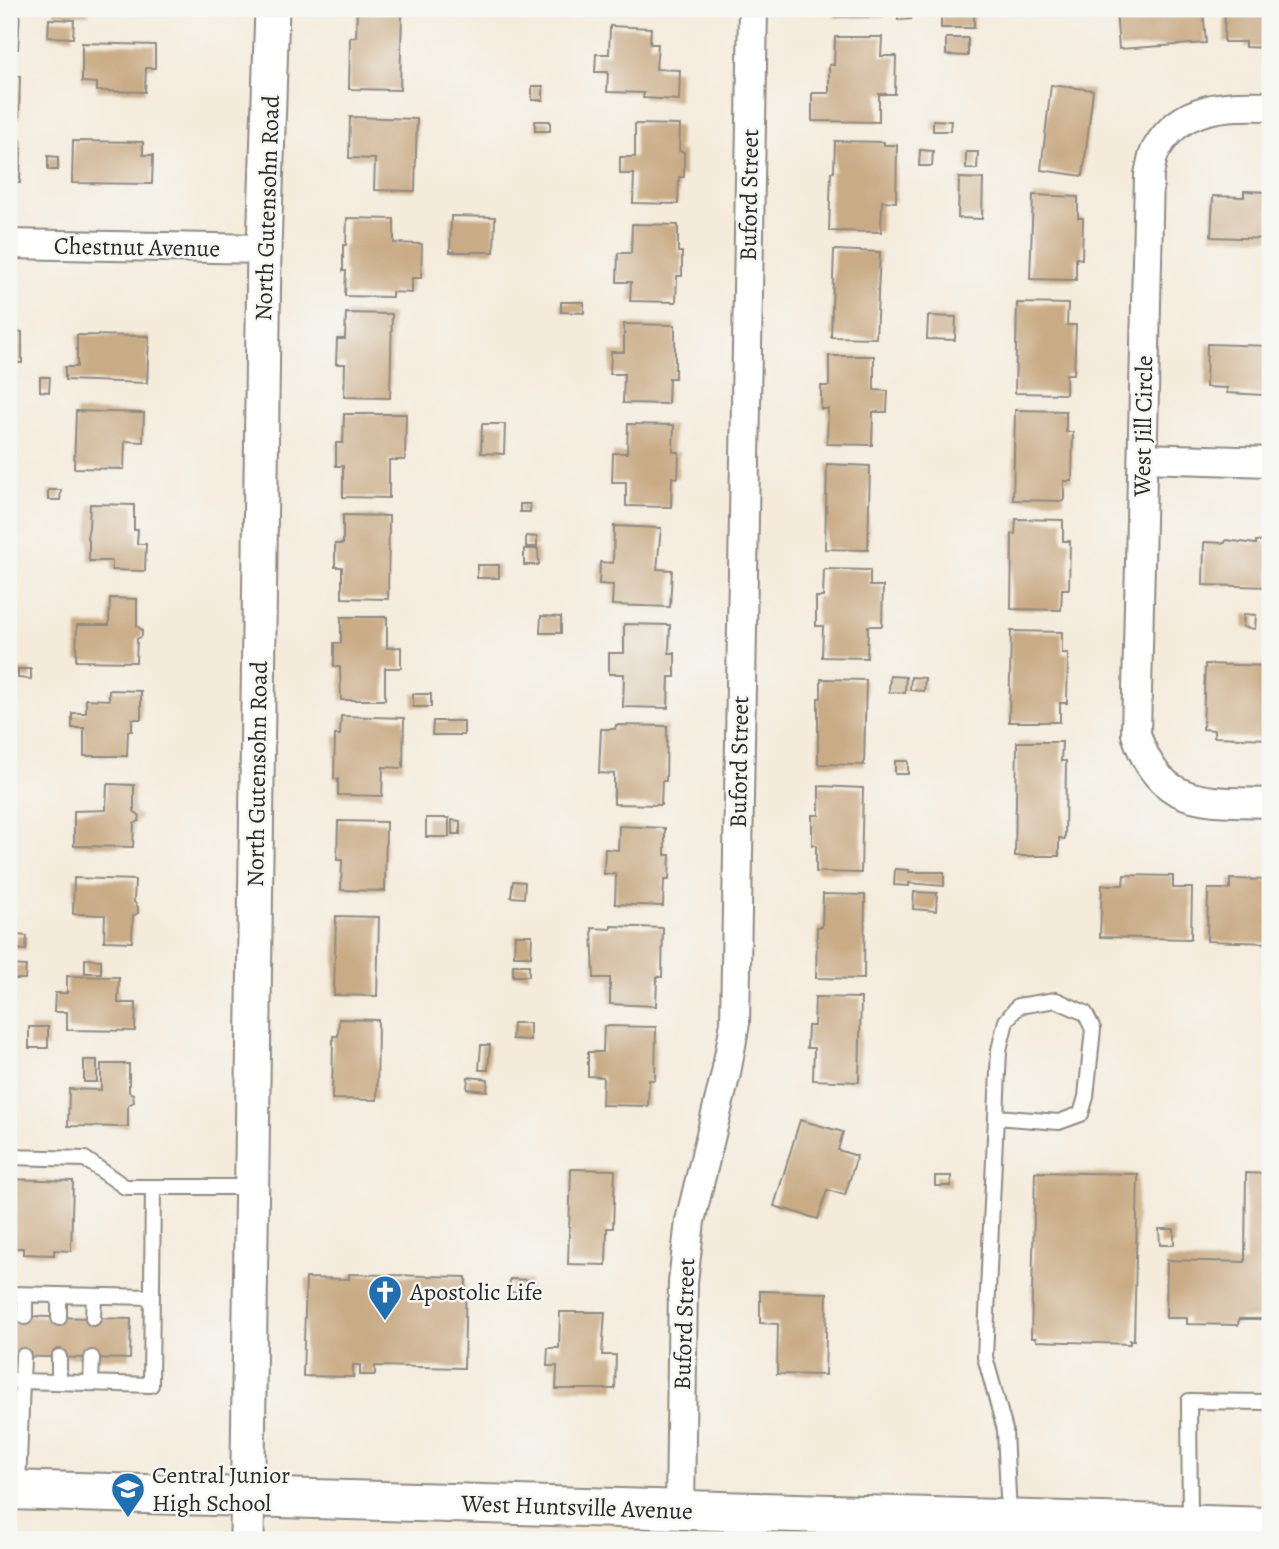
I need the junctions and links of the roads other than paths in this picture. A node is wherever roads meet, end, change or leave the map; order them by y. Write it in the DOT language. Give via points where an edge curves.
graph roads {
  1 [pos="272,9"];
  2 [pos="752,9"];
  3 [pos="1270,106"];
  4 [pos="9,244"];
  5 [pos="264,249"];
  6 [pos="1143,458"];
  7 [pos="1270,463"];
  8 [pos="1270,803"];
  9 [pos="996,1117"];
  10 [pos="9,1157"];
  11 [pos="153,1187"];
  12 [pos="251,1187"];
  13 [pos="9,1294"];
  14 [pos="25,1295"];
  15 [pos="60,1295"];
  16 [pos="94,1296"];
  17 [pos="152,1297"];
  18 [pos="25,1317"];
  19 [pos="59,1318"];
  20 [pos="93,1318"];
  21 [pos="23,1356"];
  22 [pos="59,1357"];
  23 [pos="92,1357"];
  24 [pos="15,1380"];
  25 [pos="60,1382"];
  26 [pos="91,1383"];
  27 [pos="1266,1402"];
  28 [pos="13,1490"];
  29 [pos="247,1497"];
  30 [pos="680,1510"];
  31 [pos="1009,1520"];
  32 [pos="1190,1524"];
  33 [pos="1270,1527"];
  34 [pos="247,1540"];
  1 -- 5 [label="street, North Gutensohn Road"];
  2 -- 30 [label="street, Buford Street" via="735,1023 690,1221 683,1282"];
  3 -- 6 [label="street, West Jill Circle" via="1233,105 1198,112 1176,126 1156,149 1149,175"];
  4 -- 5 [label="street, Chestnut Avenue"];
  5 -- 12 [label="street, North Gutensohn Road"];
  6 -- 7 [label="street"];
  6 -- 8 [label="street, West Jill Circle" via="1136,734 1143,757 1158,779 1181,793 1206,801"];
  9 -- 9 [label="lane" via="999,1051 1006,1021 1018,1006 1056,1000 1085,1013 1093,1029 1081,1114 1059,1122"];
  9 -- 31 [label="lane" via="985,1357 1005,1430"];
  10 -- 11 [label="lane" via="85,1159 125,1187"];
  11 -- 12 [label="lane"];
  11 -- 17 [label="lane"];
  12 -- 29 [label="street, North Gutensohn Road"];
  13 -- 14 [label="lane"];
  14 -- 15 [label="lane"];
  14 -- 18 [label="lane"];
  15 -- 16 [label="lane"];
  15 -- 19 [label="lane"];
  16 -- 17 [label="lane"];
  16 -- 20 [label="lane"];
  17 -- 26 [label="lane" via="151,1385"];
  21 -- 24 [label="lane"];
  22 -- 25 [label="lane"];
  23 -- 26 [label="lane"];
  24 -- 25 [label="lane"];
  24 -- 28 [label="lane"];
  25 -- 26 [label="lane"];
  27 -- 32 [label="lane" via="1189,1401"];
  28 -- 29 [label="main road, West Huntsville Avenue"];
  29 -- 30 [label="main road, West Huntsville Avenue"];
  29 -- 34 [label="street, North Gutensohn Road"];
  30 -- 31 [label="main road, West Huntsville Avenue"];
  31 -- 32 [label="main road, West Huntsville Avenue"];
  32 -- 33 [label="main road, West Huntsville Avenue"];
}
